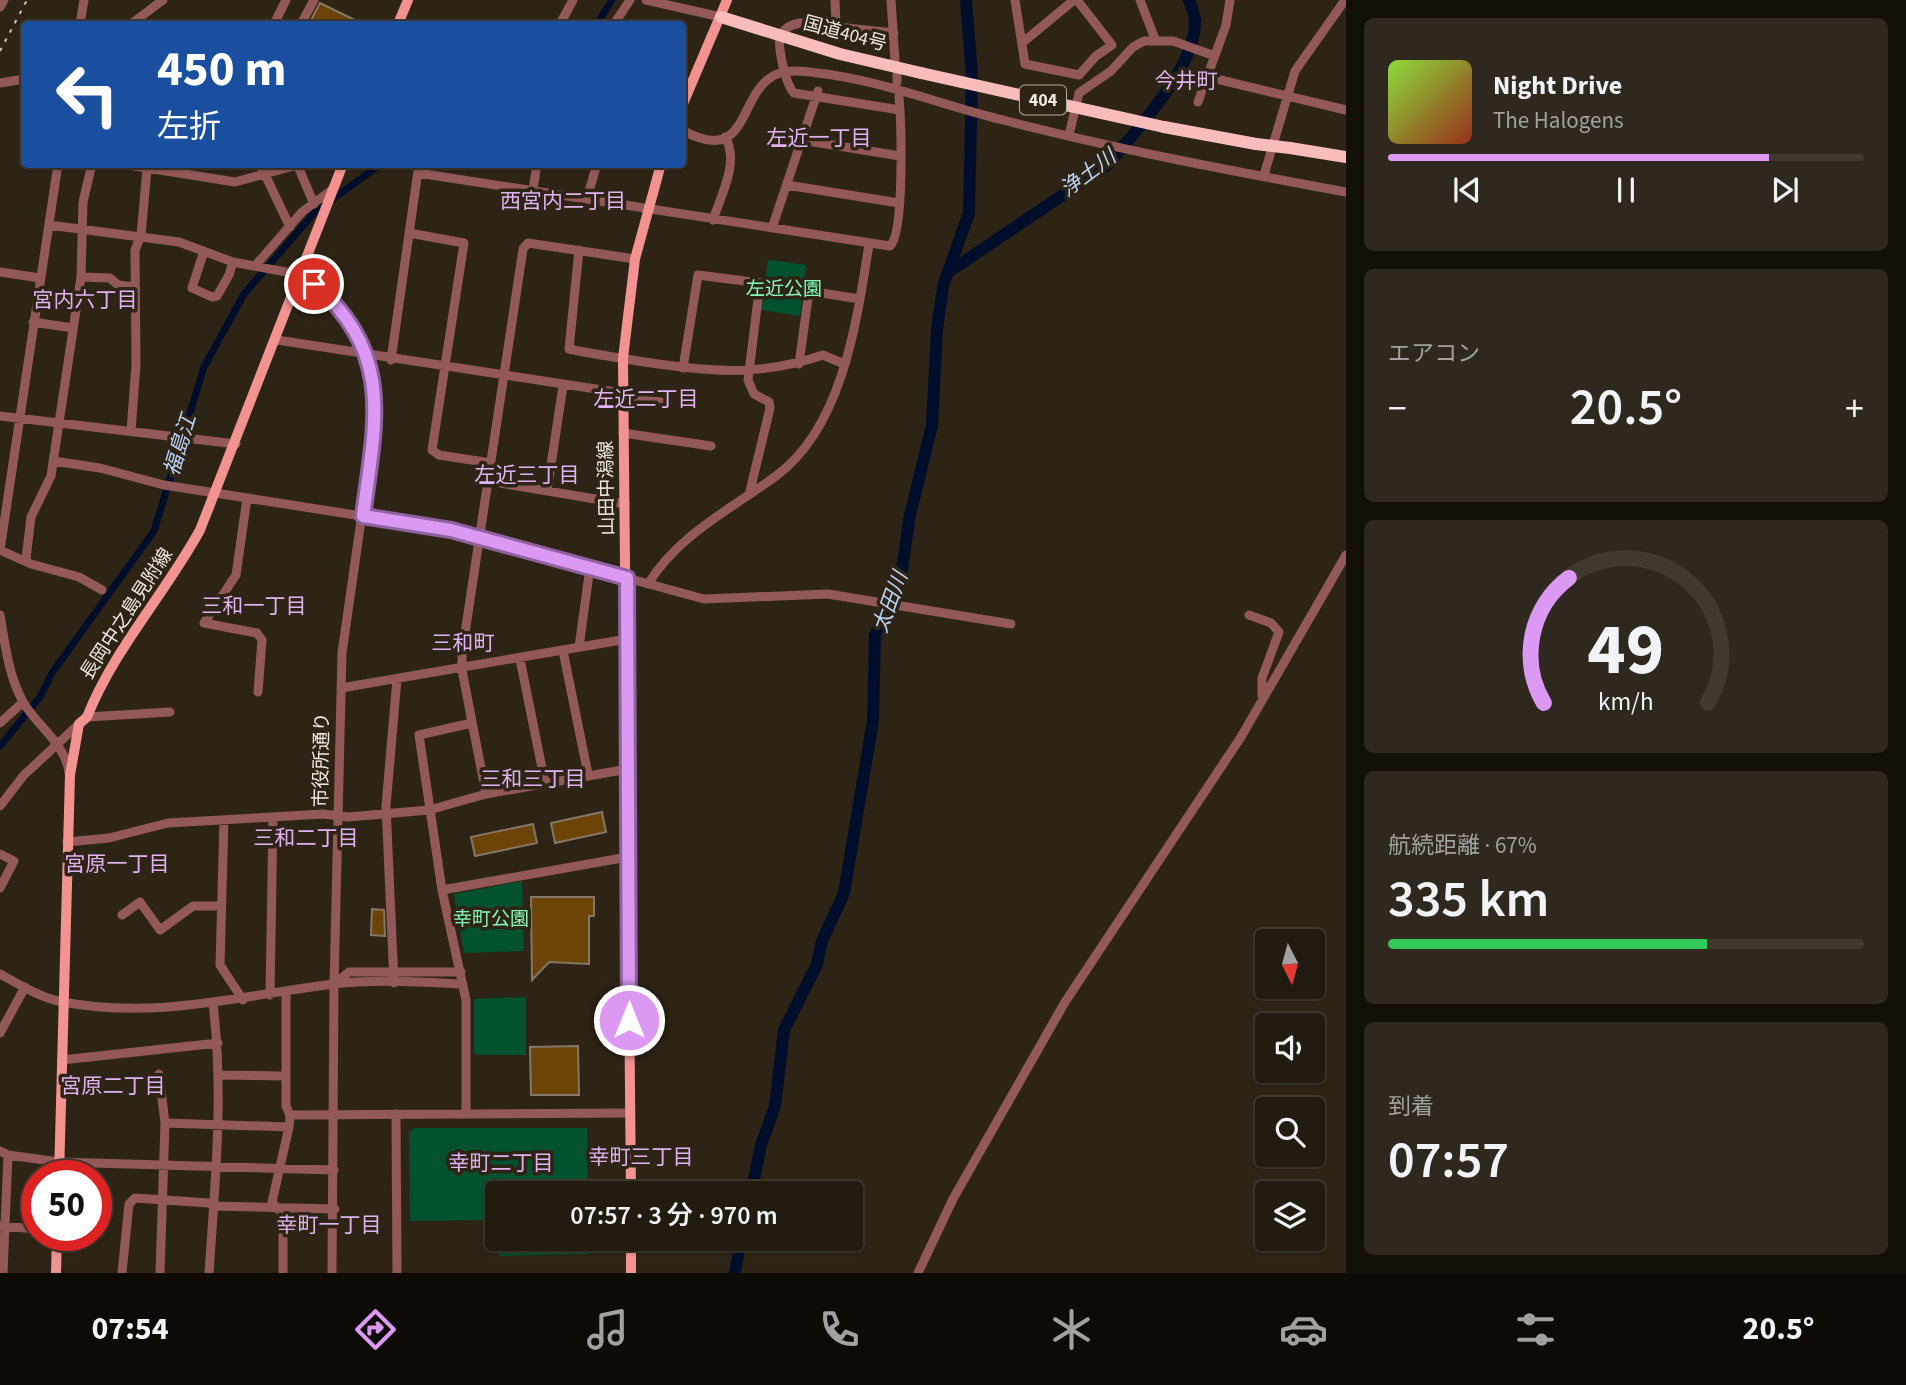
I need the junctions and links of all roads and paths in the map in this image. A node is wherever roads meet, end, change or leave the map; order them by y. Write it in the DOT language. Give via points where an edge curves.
graph roads {
  1 [pos="4,0"];
  2 [pos="84,0"];
  3 [pos="163,0"];
  4 [pos="286,0"];
  5 [pos="314,0"];
  6 [pos="408,0"];
  7 [pos="573,0"];
  8 [pos="630,0"];
  9 [pos="646,0"];
  10 [pos="727,0"];
  11 [pos="835,0"];
  12 [pos="891,0"];
  13 [pos="1015,0"];
  14 [pos="1075,0"];
  15 [pos="1140,0"];
  16 [pos="1230,0"];
  17 [pos="1345,0"];
  18 [pos="0,7"];
  19 [pos="721,17"];
  20 [pos="80,21"];
  21 [pos="135,21"];
  22 [pos="276,21"];
  23 [pos="303,21"];
  24 [pos="399,21"];
  25 [pos="562,21"];
  26 [pos="616,21"];
  27 [pos="836,26"];
  28 [pos="894,33"];
  29 [pos="780,36"];
  30 [pos="1155,39"];
  31 [pos="1022,43"];
  32 [pos="1215,56"];
  33 [pos="895,61"];
  34 [pos="785,72"];
  35 [pos="1208,77"];
  36 [pos="21,80"];
  37 [pos="0,83"];
  38 [pos="817,94"];
  39 [pos="899,96"];
  40 [pos="1287,96"];
  41 [pos="686,97"];
  42 [pos="1198,102"];
  43 [pos="900,110"];
  44 [pos="1346,110"];
  45 [pos="686,132"];
  46 [pos="1069,135"];
  47 [pos="725,137"];
  48 [pos="802,140"];
  49 [pos="900,156"];
  50 [pos="1346,157"];
  51 [pos="57,168"];
  52 [pos="91,168"];
  53 [pos="142,168"];
  54 [pos="262,168"];
  55 [pos="286,168"];
  56 [pos="298,168"];
  57 [pos="342,168"];
  58 [pos="536,168"];
  59 [pos="596,168"];
  60 [pos="660,168"];
  61 [pos="147,169"];
  62 [pos="419,169"];
  63 [pos="264,174"];
  64 [pos="1264,175"];
  65 [pos="787,185"];
  66 [pos="533,189"];
  67 [pos="333,191"];
  68 [pos="1346,192"];
  69 [pos="587,198"];
  70 [pos="899,203"];
  71 [pos="314,204"];
  72 [pos="647,209"];
  73 [pos="713,220"];
  74 [pos="49,225"];
  75 [pos="290,227"];
  76 [pos="772,228"];
  77 [pos="83,230"];
  78 [pos="410,233"];
  79 [pos="141,235"];
  80 [pos="869,244"];
  81 [pos="579,250"];
  82 [pos="204,251"];
  83 [pos="635,259"];
  84 [pos="233,262"];
  85 [pos="257,266"];
  86 [pos="0,272"];
  87 [pos="302,275"];
  88 [pos="80,277"];
  89 [pos="40,278"];
  90 [pos="135,287"];
  91 [pos="860,299"];
  92 [pos="33,322"];
  93 [pos="73,328"];
  94 [pos="277,340"];
  95 [pos="367,355"];
  96 [pos="623,358"];
  97 [pos="391,360"];
  98 [pos="799,364"];
  99 [pos="844,364"];
  100 [pos="445,367"];
  101 [pos="683,368"];
  102 [pos="748,372"];
  103 [pos="505,375"];
  104 [pos="563,386"];
  105 [pos="622,395"];
  106 [pos="661,402"];
  107 [pos="0,416"];
  108 [pos="20,418"];
  109 [pos="57,423"];
  110 [pos="131,430"];
  111 [pos="623,433"];
  112 [pos="236,444"];
  113 [pos="711,446"];
  114 [pos="53,461"];
  115 [pos="491,463"];
  116 [pos="488,481"];
  117 [pos="547,491"];
  118 [pos="750,491"];
  119 [pos="216,494"];
  120 [pos="247,498"];
  121 [pos="625,504"];
  122 [pos="363,516"];
  123 [pos="478,537"];
  124 [pos="0,545"];
  125 [pos="1346,555"];
  126 [pos="26,559"];
  127 [pos="590,568"];
  128 [pos="627,578"];
  129 [pos="648,584"];
  130 [pos="102,590"];
  131 [pos="0,615"];
  132 [pos="1249,615"];
  133 [pos="1012,624"];
  134 [pos="627,639"];
  135 [pos="2,640"];
  136 [pos="579,647"];
  137 [pos="563,650"];
  138 [pos="520,659"];
  139 [pos="461,670"];
  140 [pos="397,679"];
  141 [pos="341,688"];
  142 [pos="258,692"];
  143 [pos="1262,700"];
  144 [pos="24,703"];
  145 [pos="170,712"];
  146 [pos="83,721"];
  147 [pos="0,723"];
  148 [pos="472,723"];
  149 [pos="56,744"];
  150 [pos="628,768"];
  151 [pos="588,774"];
  152 [pos="69,775"];
  153 [pos="545,783"];
  154 [pos="486,794"];
  155 [pos="0,806"];
  156 [pos="429,810"];
  157 [pos="386,814"];
  158 [pos="339,815"];
  159 [pos="274,817"];
  160 [pos="224,820"];
  161 [pos="67,842"];
  162 [pos="0,854"];
  163 [pos="628,857"];
  164 [pos="0,888"];
  165 [pos="442,890"];
  166 [pos="221,906"];
  167 [pos="122,915"];
  168 [pos="395,971"];
  169 [pos="461,972"];
  170 [pos="0,974"];
  171 [pos="394,983"];
  172 [pos="334,984"];
  173 [pos="463,984"];
  174 [pos="25,988"];
  175 [pos="286,993"];
  176 [pos="270,995"];
  177 [pos="243,1000"];
  178 [pos="62,1002"];
  179 [pos="214,1004"];
  180 [pos="0,1033"];
  181 [pos="218,1043"];
  182 [pos="62,1060"];
  183 [pos="159,1074"];
  184 [pos="218,1075"];
  185 [pos="285,1076"];
  186 [pos="630,1113"];
  187 [pos="396,1114"];
  188 [pos="466,1114"];
  189 [pos="290,1115"];
  190 [pos="334,1115"];
  191 [pos="165,1123"];
  192 [pos="218,1125"];
  193 [pos="289,1127"];
  194 [pos="4,1153"];
  195 [pos="47,1160"];
  196 [pos="59,1160"];
  197 [pos="112,1164"];
  198 [pos="164,1165"];
  199 [pos="215,1166"];
  200 [pos="279,1169"];
  201 [pos="334,1170"];
  202 [pos="631,1181"];
  203 [pos="163,1200"];
  204 [pos="213,1206"];
  205 [pos="275,1208"];
  206 [pos="335,1209"];
  207 [pos="2,1226"];
  208 [pos="21,1228"];
  209 [pos="57,1251"];
  210 [pos="631,1251"];
  211 [pos="3,1273"];
  212 [pos="56,1273"];
  213 [pos="122,1273"];
  214 [pos="160,1273"];
  215 [pos="209,1273"];
  216 [pos="283,1273"];
  217 [pos="332,1273"];
  218 [pos="397,1273"];
  219 [pos="631,1273"];
  220 [pos="918,1273"];
  1 -- 18 [label="street"];
  2 -- 20 [label="street"];
  3 -- 21 [label="street"];
  4 -- 22 [label="street"];
  5 -- 23 [label="street"];
  6 -- 24 [label="main road"];
  7 -- 25 [label="street"];
  8 -- 26 [label="street"];
  9 -- 19 [label="street"];
  10 -- 19 [label="main road"];
  11 -- 27 [label="street"];
  12 -- 28 [label="street"];
  13 -- 31 [label="street"];
  14 -- 31 [label="street"];
  14 -- 31 [label="street" via="1112,45 1082,73 1025,64"];
  15 -- 30 [label="street"];
  16 -- 32 [label="street"];
  17 -- 40 [label="street" via="1304,56"];
  19 -- 29 [label="highway, 国道404号 / 404"];
  19 -- 41 [label="main road"];
  27 -- 28 [label="street"];
  27 -- 29 [label="street" via="793,24"];
  28 -- 33 [label="street"];
  29 -- 34 [label="street"];
  29 -- 50 [label="highway, 国道404号 / 404, bridge" via="1164,128"];
  30 -- 32 [label="street"];
  30 -- 46 [label="street" via="1133,47 1111,71 1083,88"];
  32 -- 35 [label="street"];
  34 -- 38 [label="street" via="794,93"];
  34 -- 46 [label="street" via="843,77"];
  34 -- 47 [label="street" via="763,83 742,123"];
  35 -- 40 [label="street"];
  35 -- 42 [label="street"];
  36 -- 37 [label="street"];
  38 -- 43 [label="street"];
  38 -- 48 [label="street"];
  39 -- 43 [label="street"];
  40 -- 44 [label="street"];
  40 -- 64 [label="street"];
  43 -- 49 [label="street"];
  45 -- 47 [label="street" via="702,138"];
  46 -- 64 [label="street"];
  47 -- 73 [label="street" via="731,147 731,162"];
  48 -- 49 [label="street"];
  48 -- 65 [label="street"];
  49 -- 70 [label="street"];
  51 -- 74 [label="street"];
  52 -- 77 [label="street" via="83,202"];
  53 -- 61 [label="street"];
  54 -- 63 [label="street"];
  55 -- 63 [label="street"];
  56 -- 71 [label="street"];
  57 -- 67 [label="main road"];
  58 -- 66 [label="street"];
  59 -- 69 [label="street"];
  60 -- 72 [label="main road, 山田中潟線"];
  61 -- 63 [label="street" via="235,182"];
  61 -- 79 [label="street"];
  62 -- 66 [label="street"];
  62 -- 78 [label="street"];
  63 -- 75 [label="street"];
  64 -- 68 [label="street"];
  65 -- 70 [label="street"];
  65 -- 76 [label="street"];
  66 -- 69 [label="street"];
  67 -- 71 [label="street"];
  67 -- 87 [label="main road, 長岡中之島見附線"];
  69 -- 72 [label="street"];
  70 -- 80 [label="street" via="893,244"];
  71 -- 75 [label="street"];
  72 -- 73 [label="street"];
  72 -- 83 [label="main road, 山田中潟線"];
  73 -- 76 [label="street"];
  74 -- 77 [label="street"];
  74 -- 89 [label="street"];
  75 -- 85 [label="street"];
  76 -- 80 [label="street"];
  77 -- 79 [label="street"];
  77 -- 88 [label="street"];
  78 -- 97 [label="street"];
  78 -- 100 [label="street" via="464,243"];
  79 -- 82 [label="street"];
  79 -- 90 [label="street" via="136,242"];
  80 -- 91 [label="street"];
  81 -- 83 [label="street"];
  81 -- 96 [label="street" via="569,349"];
  81 -- 103 [label="street" via="528,243 523,248"];
  82 -- 84 [label="street"];
  82 -- 84 [label="street" via="192,288 212,297 217,296"];
  83 -- 96 [label="main road, 山田中潟線"];
  84 -- 85 [label="street"];
  85 -- 87 [label="street"];
  86 -- 89 [label="street"];
  87 -- 94 [label="main road, 長岡中之島見附線"];
  87 -- 95 [label="street, 市役所通り" via="341,309"];
  88 -- 90 [label="street" via="110,278 118,285"];
  88 -- 93 [label="street"];
  89 -- 92 [label="street"];
  90 -- 110 [label="street"];
  91 -- 98 [label="street" via="808,291"];
  91 -- 99 [label="street" via="855,336"];
  92 -- 93 [label="street"];
  92 -- 108 [label="street"];
  93 -- 109 [label="street"];
  94 -- 95 [label="street"];
  94 -- 112 [label="main road, 長岡中之島見附線"];
  95 -- 97 [label="street"];
  95 -- 122 [label="street, 市役所通り" via="376,408"];
  96 -- 101 [label="street"];
  96 -- 105 [label="main road, 山田中潟線"];
  97 -- 100 [label="street"];
  98 -- 99 [label="street" via="823,355"];
  98 -- 102 [label="street"];
  99 -- 118 [label="street" via="828,405 797,456 779,475"];
  100 -- 103 [label="street"];
  100 -- 115 [label="street" via="432,450"];
  101 -- 102 [label="street"];
  101 -- 102 [label="street" via="698,275 702,273 760,282"];
  102 -- 118 [label="street" via="754,394 769,402 770,408"];
  103 -- 104 [label="street"];
  103 -- 115 [label="street"];
  104 -- 105 [label="street"];
  104 -- 117 [label="street"];
  105 -- 106 [label="street"];
  105 -- 111 [label="main road, 山田中潟線"];
  107 -- 108 [label="street"];
  108 -- 109 [label="street"];
  108 -- 124 [label="street"];
  109 -- 110 [label="street"];
  109 -- 114 [label="street"];
  110 -- 112 [label="street"];
  111 -- 113 [label="street"];
  111 -- 121 [label="main road, 山田中潟線"];
  112 -- 119 [label="main road, 長岡中之島見附線"];
  114 -- 119 [label="street"];
  114 -- 126 [label="street" via="51,476 31,517"];
  115 -- 116 [label="street"];
  116 -- 117 [label="street"];
  116 -- 123 [label="street"];
  117 -- 121 [label="street"];
  118 -- 129 [label="street" via="679,544"];
  119 -- 120 [label="street"];
  119 -- 146 [label="main road, 長岡中之島見附線" via="187,553 114,659"];
  120 -- 122 [label="street"];
  120 -- 142 [label="street" via="236,575 204,623 257,633 262,640"];
  121 -- 128 [label="main road, 山田中潟線"];
  122 -- 123 [label="street"];
  122 -- 141 [label="street, 市役所通り" via="345,624"];
  123 -- 127 [label="street"];
  123 -- 139 [label="street"];
  124 -- 126 [label="street"];
  125 -- 143 [label="street"];
  126 -- 130 [label="street"];
  127 -- 128 [label="street"];
  127 -- 136 [label="street"];
  128 -- 129 [label="street"];
  128 -- 134 [label="main road, 山田中潟線"];
  129 -- 133 [label="street" via="720,600 804,593 846,596"];
  131 -- 135 [label="street"];
  132 -- 143 [label="street" via="1271,623 1279,632 1262,678"];
  134 -- 136 [label="street"];
  134 -- 150 [label="main road, 山田中潟線"];
  135 -- 144 [label="street"];
  136 -- 137 [label="street"];
  137 -- 138 [label="street"];
  137 -- 151 [label="street"];
  138 -- 139 [label="street"];
  138 -- 153 [label="street"];
  139 -- 140 [label="street"];
  139 -- 148 [label="street"];
  140 -- 141 [label="street"];
  140 -- 157 [label="street"];
  141 -- 158 [label="street, 市役所通り"];
  143 -- 220 [label="street" via="1065,1002 953,1199"];
  144 -- 147 [label="street"];
  144 -- 149 [label="street"];
  145 -- 146 [label="street"];
  146 -- 149 [label="street"];
  146 -- 152 [label="main road, 長岡中之島見附線"];
  148 -- 154 [label="street"];
  148 -- 156 [label="street" via="419,735"];
  149 -- 152 [label="street" via="66,757"];
  149 -- 155 [label="street"];
  150 -- 151 [label="street"];
  150 -- 163 [label="main road, 山田中潟線"];
  151 -- 153 [label="street"];
  152 -- 161 [label="main road, 長岡中之島見附線"];
  153 -- 154 [label="street"];
  154 -- 156 [label="street"];
  156 -- 157 [label="street"];
  156 -- 165 [label="street"];
  157 -- 158 [label="street"];
  157 -- 168 [label="street"];
  158 -- 159 [label="street"];
  158 -- 172 [label="street, 市役所通り"];
  159 -- 160 [label="street"];
  159 -- 176 [label="street"];
  160 -- 161 [label="street" via="169,823 109,838"];
  160 -- 166 [label="street"];
  161 -- 178 [label="main road, 長岡中之島見附線"];
  162 -- 164 [label="street" via="13,861"];
  163 -- 165 [label="street"];
  163 -- 186 [label="main road, 山田中潟線"];
  165 -- 169 [label="street"];
  166 -- 167 [label="street" via="193,906 160,930 140,902"];
  166 -- 177 [label="street" via="221,970"];
  168 -- 169 [label="street"];
  168 -- 171 [label="street"];
  168 -- 172 [label="street" via="349,972"];
  169 -- 173 [label="street"];
  170 -- 174 [label="street"];
  171 -- 172 [label="street"];
  171 -- 173 [label="street"];
  172 -- 175 [label="street"];
  172 -- 190 [label="street, 市役所通り"];
  173 -- 188 [label="street"];
  174 -- 178 [label="street"];
  174 -- 180 [label="street"];
  175 -- 176 [label="street"];
  175 -- 185 [label="street"];
  176 -- 177 [label="street"];
  177 -- 179 [label="street"];
  178 -- 179 [label="street" via="133,1008"];
  178 -- 182 [label="main road, 長岡中之島見附線"];
  179 -- 181 [label="street"];
  181 -- 182 [label="street"];
  181 -- 184 [label="street"];
  182 -- 196 [label="main road, 長岡中之島見附線"];
  183 -- 191 [label="street"];
  184 -- 185 [label="street"];
  184 -- 192 [label="street"];
  185 -- 189 [label="street" via="285,1106"];
  186 -- 188 [label="street"];
  186 -- 202 [label="main road, 山田中潟線"];
  187 -- 188 [label="street"];
  187 -- 190 [label="street"];
  187 -- 218 [label="street"];
  189 -- 190 [label="street"];
  189 -- 193 [label="street"];
  190 -- 201 [label="street, 市役所通り"];
  191 -- 192 [label="street"];
  191 -- 198 [label="street"];
  192 -- 193 [label="street"];
  192 -- 199 [label="street"];
  193 -- 200 [label="street"];
  194 -- 195 [label="street"];
  194 -- 207 [label="street"];
  197 -- 198 [label="street"];
  198 -- 199 [label="street"];
  198 -- 203 [label="street"];
  199 -- 200 [label="street"];
  199 -- 204 [label="street"];
  200 -- 201 [label="street"];
  200 -- 205 [label="street" via="273,1190"];
  201 -- 206 [label="street, 市役所通り"];
  203 -- 204 [label="street"];
  203 -- 213 [label="street" via="135,1198 129,1204"];
  203 -- 214 [label="street"];
  204 -- 205 [label="street"];
  204 -- 215 [label="street"];
  205 -- 206 [label="street"];
  205 -- 216 [label="street" via="283,1215"];
  206 -- 217 [label="street, 市役所通り"];
  207 -- 208 [label="street"];
  207 -- 211 [label="street"];
  209 -- 212 [label="main road"];
  210 -- 219 [label="main road"];
}
